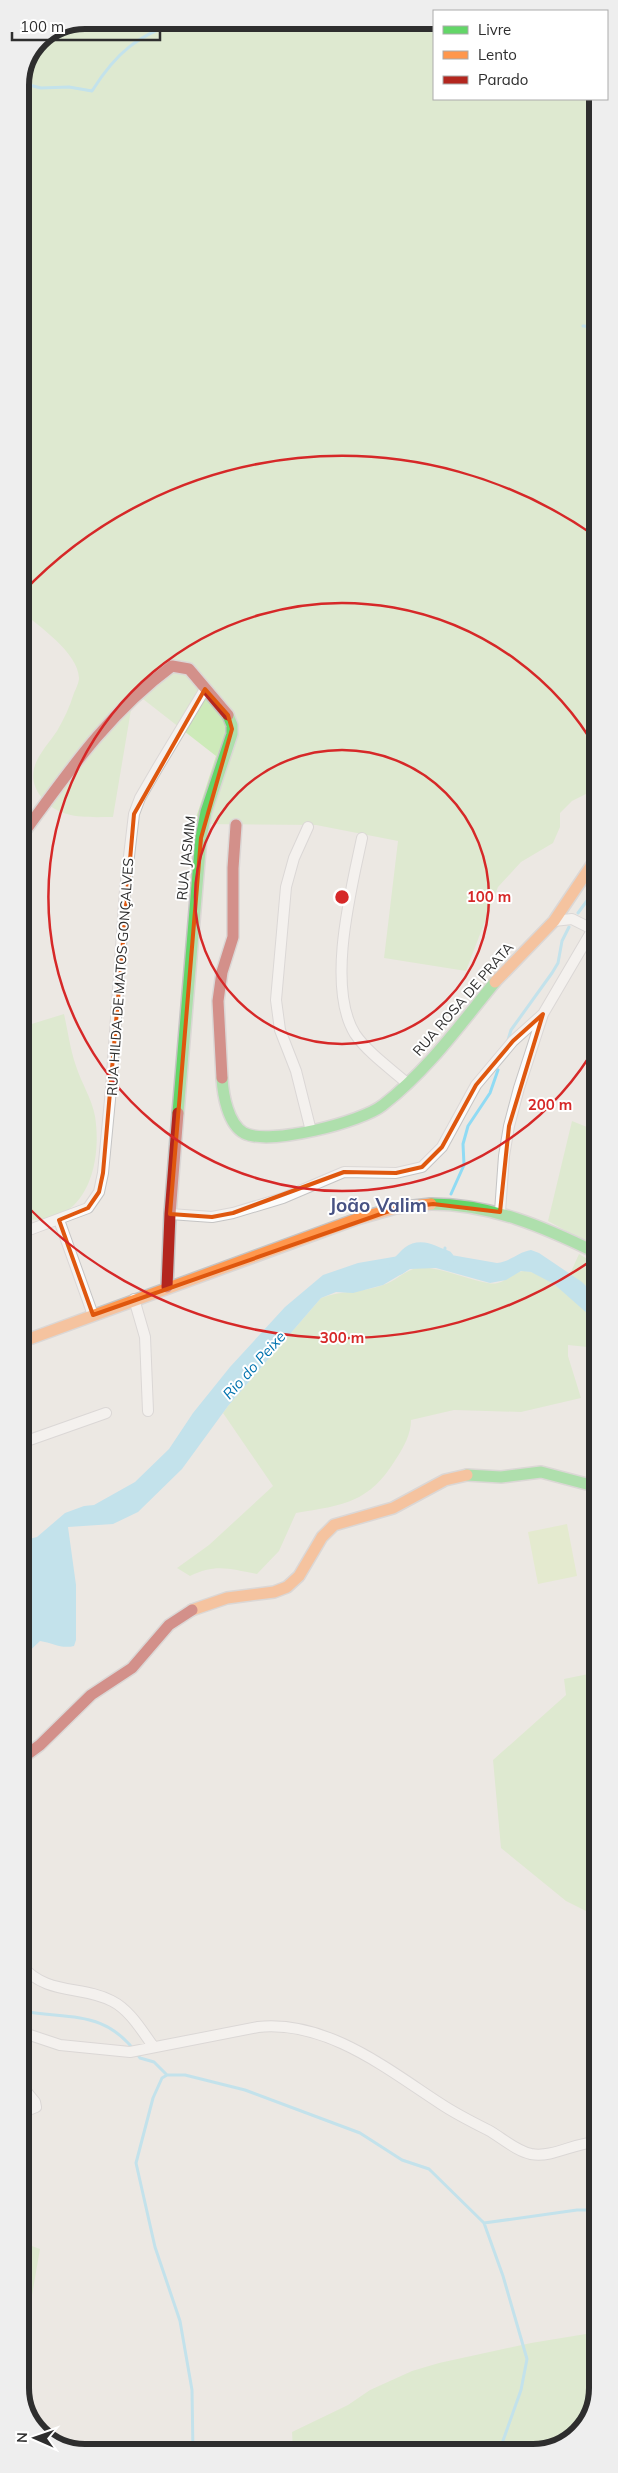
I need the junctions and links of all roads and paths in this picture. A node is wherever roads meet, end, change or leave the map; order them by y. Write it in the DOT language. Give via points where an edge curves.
graph roads {
  1 [pos="205,689"];
  2 [pos="236,825"];
  3 [pos="29,826"];
  4 [pos="308,827"];
  5 [pos="362,838"];
  6 [pos="589,869"];
  7 [pos="554,921"];
  8 [pos="589,924"];
  9 [pos="589,938"];
  10 [pos="543,1014"];
  11 [pos="408,1084"];
  12 [pos="311,1131"];
  13 [pos="500,1212"];
  14 [pos="170,1214"];
  15 [pos="59,1220"];
  16 [pos="29,1230"];
  17 [pos="589,1248"];
  18 [pos="167,1287"];
  19 [pos="134,1299"];
  20 [pos="93,1315"];
  21 [pos="29,1339"];
  22 [pos="148,1411"];
  23 [pos="106,1413"];
  24 [pos="29,1440"];
  25 [pos="589,1485"];
  26 [pos="29,1753"];
  27 [pos="29,1972"];
  28 [pos="29,2035"];
  29 [pos="153,2046"];
  30 [pos="29,2095"];
  31 [pos="29,2108"];
  32 [pos="589,2143"];
  1 -- 3 [label="street, RUA JASMIM" via="184,667 172,666 157,676 102,726"];
  1 -- 14 [label="street, RUA JASMIM" via="230,719 232,734 206,812 201,838"];
  1 -- 15 [label="street, RUA HILDA DE MATOS GONÇALVES" via="140,798 134,814 103,1173 99,1192 88,1208"];
  2 -- 12 [label="street, RUA ROSA DE PRATA" via="233,937 222,972 218,1001 224,1096 236,1124 245,1133 283,1136"];
  4 -- 12 [label="street" via="286,887 276,1000 280,1030 296,1071"];
  5 -- 11 [label="street" via="350,896 341,972 342,990 356,1035"];
  6 -- 7 [label="street, RUA ROSA DE PRATA"];
  7 -- 8 [label="street" via="572,919"];
  7 -- 11 [label="street, RUA ROSA DE PRATA" via="503,971 441,1050"];
  9 -- 10 [label="street"];
  10 -- 13 [label="street" via="509,1126"];
  10 -- 14 [label="street" via="512,1041 476,1084 442,1146 422,1167 396,1173 344,1172 283,1198 233,1213 212,1216"];
  11 -- 12 [label="street, RUA ROSA DE PRATA" via="368,1114"];
  13 -- 17 [label="street" via="538,1224"];
  13 -- 18 [label="street" via="432,1204 395,1209"];
  14 -- 18 [label="street, RUA JASMIM"];
  15 -- 16 [label="street, RUA HILDA DE MATOS GONÇALVES"];
  15 -- 20 [label="street"];
  18 -- 19 [label="street"];
  19 -- 20 [label="street"];
  19 -- 22 [label="street" via="145,1338"];
  20 -- 21 [label="street"];
  23 -- 24 [label="street"];
  25 -- 26 [label="street" via="541,1472 501,1477 460,1475 444,1480 393,1508 334,1524 294,1583 273,1592 216,1601 176,1619 161,1631 136,1664 91,1695"];
  27 -- 29 [label="street" via="48,1985 113,2001 131,2016"];
  28 -- 29 [label="street" via="60,2045 130,2052"];
  29 -- 32 [label="street" via="273,2026 296,2028 370,2058 524,2152 547,2154"];
  30 -- 31 [label="street" via="36,2107"];
}
